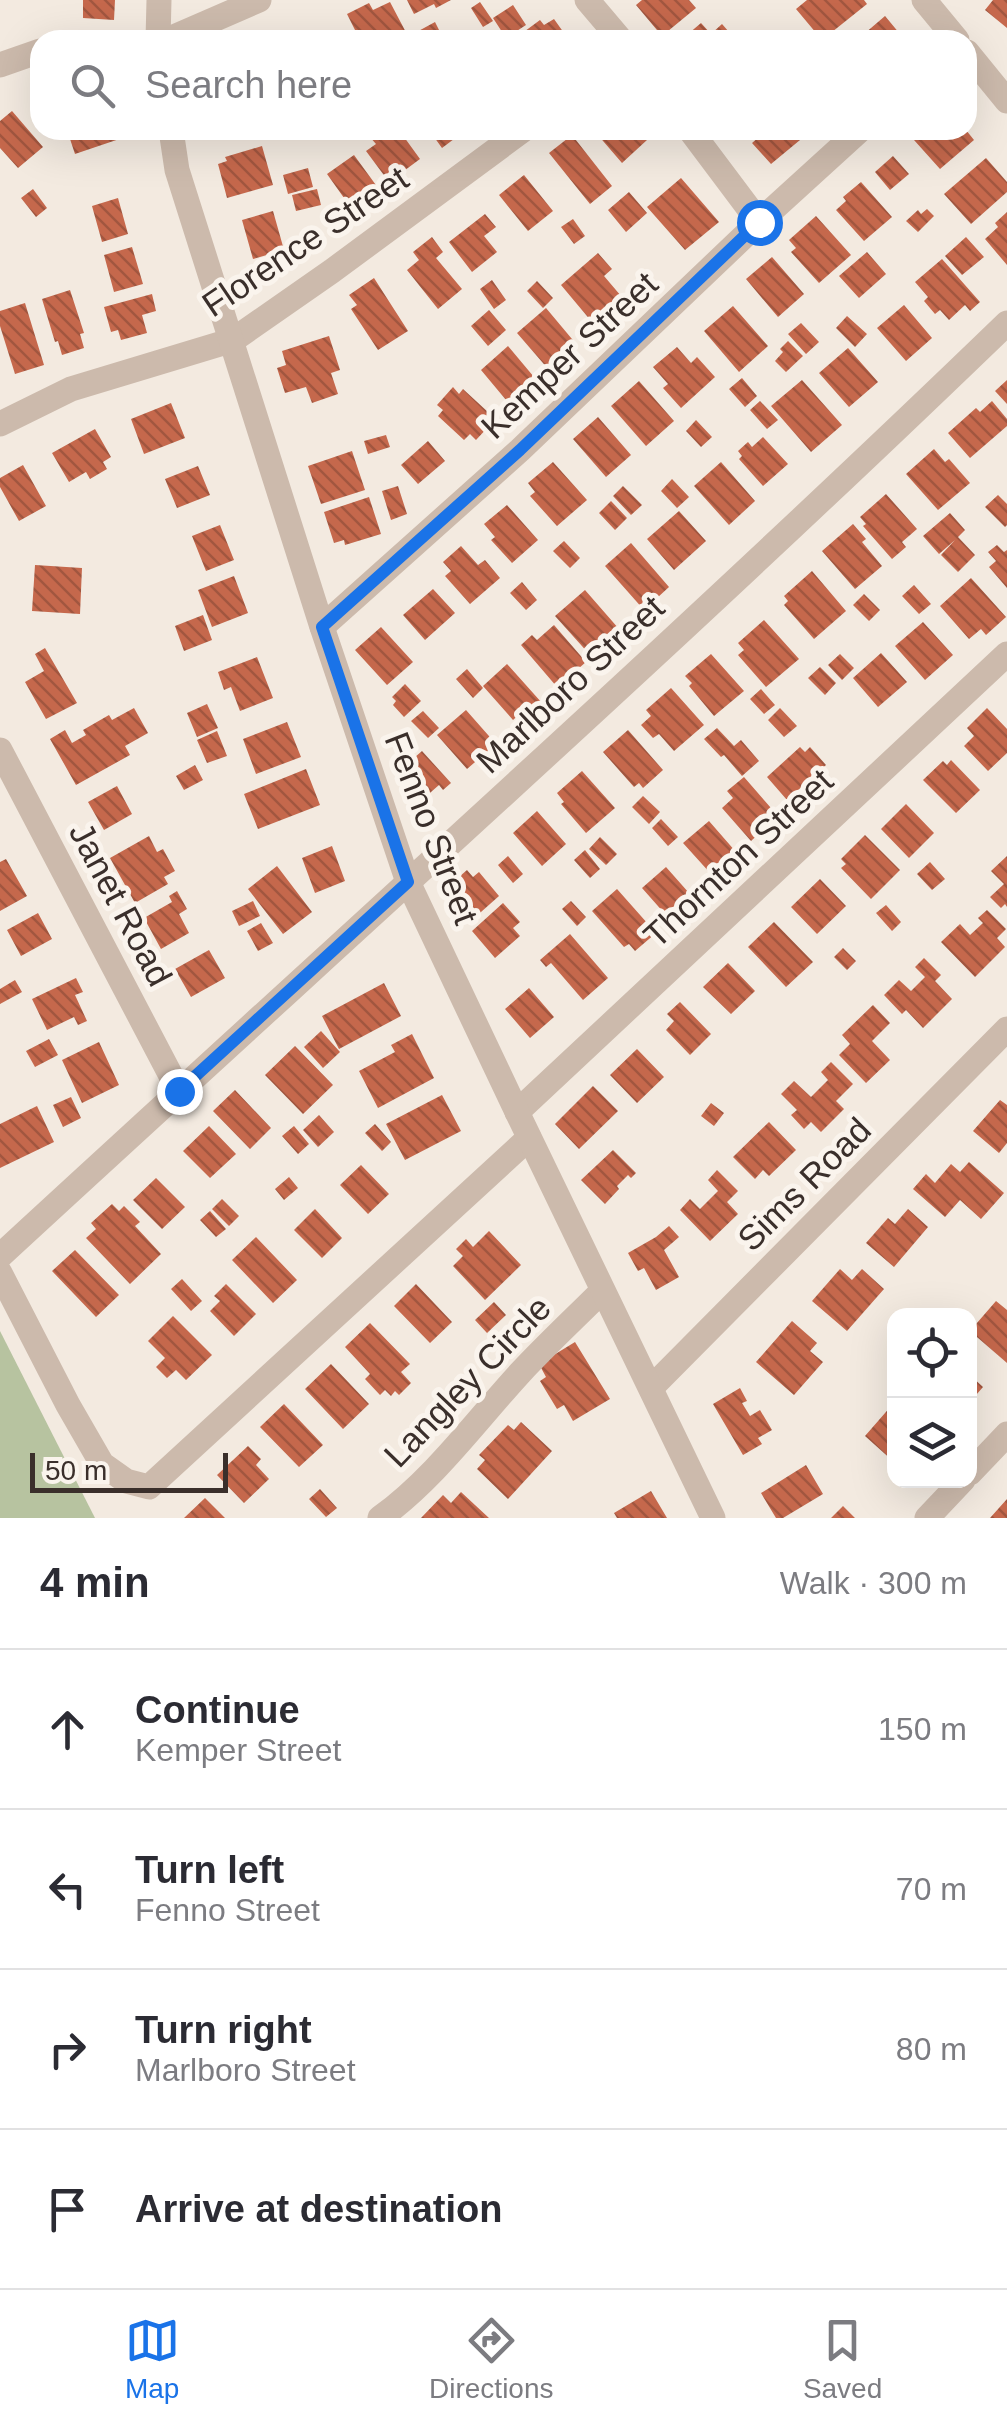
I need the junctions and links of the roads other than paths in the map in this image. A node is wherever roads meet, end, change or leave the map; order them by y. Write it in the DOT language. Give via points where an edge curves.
graph roads {
  1 [pos="159,0"];
  2 [pos="259,0"];
  3 [pos="587,0"];
  4 [pos="930,2"];
  5 [pos="158,30"];
  6 [pos="189,30"];
  7 [pos="612,30"];
  8 [pos="950,30"];
  9 [pos="30,54"];
  10 [pos="977,64"];
  11 [pos="0,65"];
  12 [pos="1007,102"];
  13 [pos="172,140"];
  14 [pos="509,140"];
  15 [pos="698,140"];
  16 [pos="849,140"];
  17 [pos="759,222"];
  18 [pos="1007,323"];
  19 [pos="233,340"];
  20 [pos="0,424"];
  21 [pos="322,627"];
  22 [pos="1007,654"];
  23 [pos="0,750"];
  24 [pos="408,882"];
  25 [pos="1007,1029"];
  26 [pos="179,1091"];
  27 [pos="516,1112"];
  28 [pos="529,1138"];
  29 [pos="0,1256"];
  30 [pos="0,1273"];
  31 [pos="602,1291"];
  32 [pos="651,1388"];
  33 [pos="1007,1434"];
  34 [pos="977,1466"];
  35 [pos="955,1488"];
  36 [pos="380,1518"];
  37 [pos="713,1518"];
  38 [pos="927,1518"];
  1 -- 5 [label="street"];
  2 -- 6 [label="street"];
  3 -- 7 [label="street"];
  4 -- 8 [label="street"];
  9 -- 11 [label="street"];
  10 -- 12 [label="street"];
  13 -- 19 [label="street, Fenno Street"];
  14 -- 19 [label="street, Florence Street"];
  15 -- 17 [label="street"];
  16 -- 17 [label="street, Kemper Street"];
  17 -- 21 [label="street, Kemper Street"];
  18 -- 24 [label="street, Marlboro Street"];
  19 -- 20 [label="street, Florence Street" via="70,389"];
  19 -- 21 [label="street, Fenno Street"];
  21 -- 24 [label="street, Fenno Street"];
  22 -- 27 [label="street, Thornton Street"];
  23 -- 26 [label="street, Janet Road"];
  24 -- 26 [label="street, Marlboro Street"];
  24 -- 27 [label="street, Fenno Street"];
  25 -- 32 [label="street, Sims Road"];
  26 -- 29 [label="street, Marlboro Street"];
  27 -- 28 [label="street, Fenno Street"];
  28 -- 30 [label="street" via="149,1487 102,1464"];
  28 -- 31 [label="street, Fenno Street"];
  31 -- 32 [label="street, Fenno Street"];
  31 -- 36 [label="street, Langley Circle"];
  32 -- 37 [label="street, Fenno Street"];
  33 -- 34 [label="street"];
  35 -- 38 [label="street"];
}
